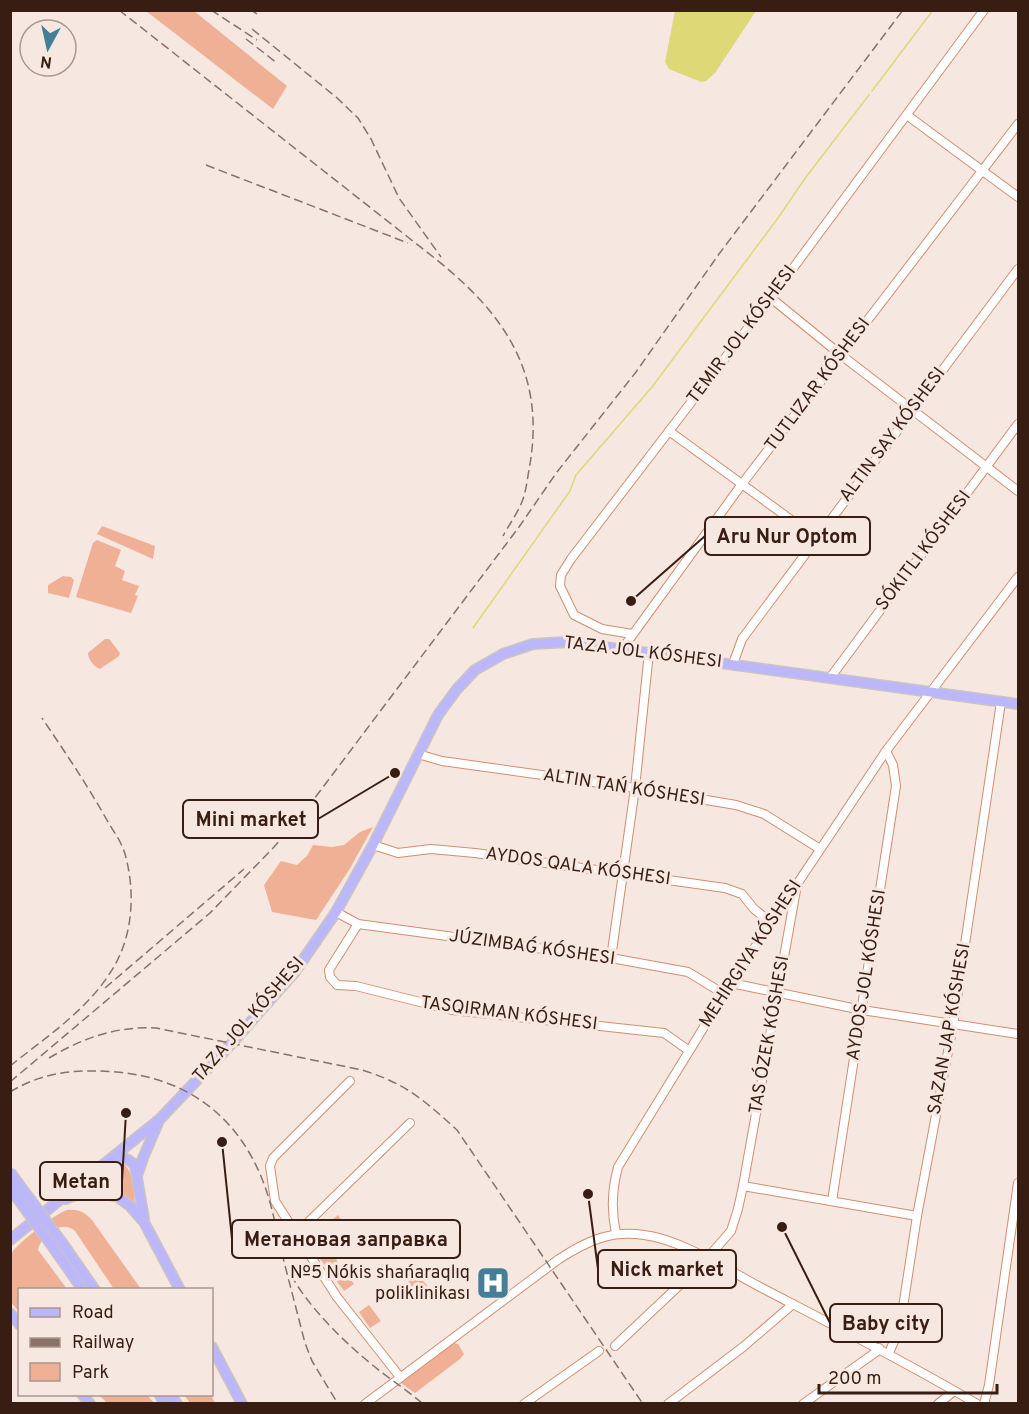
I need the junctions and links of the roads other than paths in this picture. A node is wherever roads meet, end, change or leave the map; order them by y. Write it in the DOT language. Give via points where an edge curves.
graph roads {
  1 [pos="984,10"];
  2 [pos="908,116"];
  3 [pos="1018,124"];
  4 [pos="983,171"];
  5 [pos="1018,197"];
  6 [pos="1018,268"];
  7 [pos="771,298"];
  8 [pos="841,355"];
  9 [pos="913,409"];
  10 [pos="1018,424"];
  11 [pos="669,431"];
  12 [pos="987,466"];
  13 [pos="742,484"];
  14 [pos="1018,491"];
  15 [pos="816,538"];
  16 [pos="1018,578"];
  17 [pos="1015,587"];
  18 [pos="632,634"];
  19 [pos="623,648"];
  20 [pos="650,652"];
  21 [pos="733,664"];
  22 [pos="830,678"];
  23 [pos="931,692"];
  24 [pos="1001,702"];
  25 [pos="1018,704"];
  26 [pos="886,751"];
  27 [pos="418,754"];
  28 [pos="635,788"];
  29 [pos="373,845"];
  30 [pos="820,849"];
  31 [pos="623,874"];
  32 [pos="796,885"];
  33 [pos="336,912"];
  34 [pos="772,923"];
  35 [pos="358,924"];
  36 [pos="611,958"];
  37 [pos="731,984"];
  38 [pos="724,994"];
  39 [pos="777,994"];
  40 [pos="862,1010"];
  41 [pos="953,1024"];
  42 [pos="1018,1034"];
  43 [pos="688,1050"];
  44 [pos="350,1081"];
  45 [pos="160,1119"];
  46 [pos="410,1123"];
  47 [pos="108,1161"];
  48 [pos="10,1172"];
  49 [pos="137,1176"];
  50 [pos="1018,1184"];
  51 [pos="743,1186"];
  52 [pos="10,1188"];
  53 [pos="119,1197"];
  54 [pos="832,1201"];
  55 [pos="53,1206"];
  56 [pos="917,1216"];
  57 [pos="144,1222"];
  58 [pos="20,1232"];
  59 [pos="616,1233"];
  60 [pos="296,1234"];
  61 [pos="10,1240"];
  62 [pos="10,1245"];
  63 [pos="58,1247"];
  64 [pos="707,1259"];
  65 [pos="82,1288"];
  66 [pos="93,1288"];
  67 [pos="179,1288"];
  68 [pos="793,1304"];
  69 [pos="615,1346"];
  70 [pos="879,1348"];
  71 [pos="213,1349"];
  72 [pos="599,1351"];
  73 [pos="889,1353"];
  74 [pos="400,1377"];
  75 [pos="954,1391"];
  76 [pos="242,1404"];
  77 [pos="365,1404"];
  78 [pos="524,1404"];
  79 [pos="669,1404"];
  80 [pos="803,1404"];
  81 [pos="938,1404"];
  82 [pos="977,1404"];
  83 [pos="984,1404"];
  1 -- 2 [label="street, TEMIR JOL KÓSHESI"];
  2 -- 4 [label="street"];
  2 -- 7 [label="street, TEMIR JOL KÓSHESI"];
  3 -- 4 [label="street"];
  4 -- 5 [label="street"];
  4 -- 8 [label="street"];
  6 -- 9 [label="street"];
  7 -- 8 [label="street"];
  7 -- 11 [label="street, TEMIR JOL KÓSHESI"];
  8 -- 9 [label="street"];
  8 -- 13 [label="street"];
  9 -- 12 [label="street"];
  9 -- 15 [label="street"];
  10 -- 12 [label="street, SÓKITLI KÓSHESI"];
  11 -- 13 [label="street"];
  11 -- 18 [label="street, TEMIR JOL KÓSHESI" via="561,575 560,586 574,615 602,629"];
  12 -- 14 [label="street"];
  12 -- 22 [label="street, SÓKITLI KÓSHESI"];
  13 -- 15 [label="street"];
  13 -- 18 [label="street"];
  15 -- 21 [label="street" via="742,639"];
  16 -- 17 [label="street, MEHIRGIYA KÓSHESI"];
  17 -- 23 [label="street, MEHIRGIYA KÓSHESI"];
  18 -- 19 [label="street"];
  19 -- 20 [label="main road, TAZA JOL KÓSHESI"];
  19 -- 27 [label="main road, TAZA JOL KÓSHESI" via="568,642 533,644 503,654 475,670 457,690 438,715"];
  20 -- 21 [label="main road, TAZA JOL KÓSHESI"];
  20 -- 28 [label="street"];
  21 -- 22 [label="main road, TAZA JOL KÓSHESI"];
  22 -- 23 [label="main road, TAZA JOL KÓSHESI"];
  23 -- 24 [label="main road, TAZA JOL KÓSHESI"];
  23 -- 26 [label="street, MEHIRGIYA KÓSHESI"];
  24 -- 25 [label="main road, TAZA JOL KÓSHESI"];
  24 -- 41 [label="street, SAZAN JAP KÓSHESI"];
  26 -- 30 [label="street, MEHIRGIYA KÓSHESI"];
  26 -- 40 [label="street, AYDOS JOL KÓSHESI" via="896,786"];
  27 -- 28 [label="street" via="442,761"];
  27 -- 29 [label="main road, TAZA JOL KÓSHESI"];
  28 -- 30 [label="street" via="736,805 764,814"];
  28 -- 31 [label="street"];
  29 -- 31 [label="street, AYDOS QALA KÓSHESI" via="398,853 431,849 464,852"];
  29 -- 33 [label="main road, TAZA JOL KÓSHESI"];
  30 -- 32 [label="street, MEHIRGIYA KÓSHESI"];
  31 -- 34 [label="street, AYDOS QALA KÓSHESI" via="725,888 742,894"];
  31 -- 36 [label="street"];
  32 -- 34 [label="street, MEHIRGIYA KÓSHESI"];
  32 -- 39 [label="street, TAS ÓZEK KÓSHESI"];
  33 -- 35 [label="street, JÚZIMBAǴ KÓSHESI"];
  33 -- 45 [label="main road, TAZA JOL KÓSHESI" via="287,981"];
  34 -- 37 [label="street, MEHIRGIYA KÓSHESI"];
  35 -- 36 [label="street, JÚZIMBAǴ KÓSHESI"];
  35 -- 43 [label="street" via="329,970 337,985 356,986 452,1010 664,1033"];
  36 -- 38 [label="street, JÚZIMBAǴ KÓSHESI" via="688,972"];
  37 -- 38 [label="street, MEHIRGIYA KÓSHESI"];
  37 -- 39 [label="street"];
  38 -- 43 [label="street, MEHIRGIYA KÓSHESI"];
  39 -- 40 [label="street"];
  39 -- 51 [label="street, TAS ÓZEK KÓSHESI"];
  40 -- 41 [label="street"];
  40 -- 54 [label="street, AYDOS JOL KÓSHESI"];
  41 -- 42 [label="street"];
  41 -- 56 [label="street, SAZAN JAP KÓSHESI"];
  43 -- 59 [label="street, MEHIRGIYA KÓSHESI" via="618,1167 613,1185"];
  44 -- 60 [label="street" via="273,1158 270,1166 275,1201"];
  45 -- 47 [label="main road, TAZA JOL KÓSHESI"];
  45 -- 49 [label="main road"];
  46 -- 60 [label="street"];
  47 -- 49 [label="main road" via="123,1157 135,1166"];
  47 -- 53 [label="main road" via="102,1171 102,1182"];
  47 -- 55 [label="main road, TAZA JOL KÓSHESI"];
  48 -- 63 [label="main road, bridge"];
  49 -- 57 [label="main road"];
  50 -- 83 [label="street"];
  51 -- 54 [label="street"];
  51 -- 64 [label="street, TAS ÓZEK KÓSHESI" via="730,1231"];
  52 -- 63 [label="main road, bridge"];
  53 -- 55 [label="main road" via="83,1193"];
  53 -- 57 [label="main road"];
  54 -- 56 [label="street"];
  55 -- 58 [label="main road, TAZA JOL KÓSHESI"];
  56 -- 73 [label="street, SAZAN JAP KÓSHESI" via="900,1327"];
  57 -- 67 [label="main road"];
  58 -- 61 [label="main road, TAZA JOL KÓSHESI"];
  58 -- 62 [label="main road"];
  59 -- 64 [label="street" via="663,1239"];
  59 -- 74 [label="street" via="592,1239 559,1259"];
  60 -- 74 [label="street" via="337,1297"];
  63 -- 65 [label="main road"];
  63 -- 66 [label="main road"];
  64 -- 68 [label="street"];
  64 -- 69 [label="street, TAS ÓZEK KÓSHESI"];
  68 -- 70 [label="street"];
  68 -- 79 [label="street"];
  70 -- 73 [label="street"];
  70 -- 80 [label="street"];
  71 -- 76 [label="main road"];
  72 -- 78 [label="street"];
  73 -- 75 [label="street"];
  74 -- 77 [label="street"];
  75 -- 81 [label="street"];
  75 -- 82 [label="street"];
}
